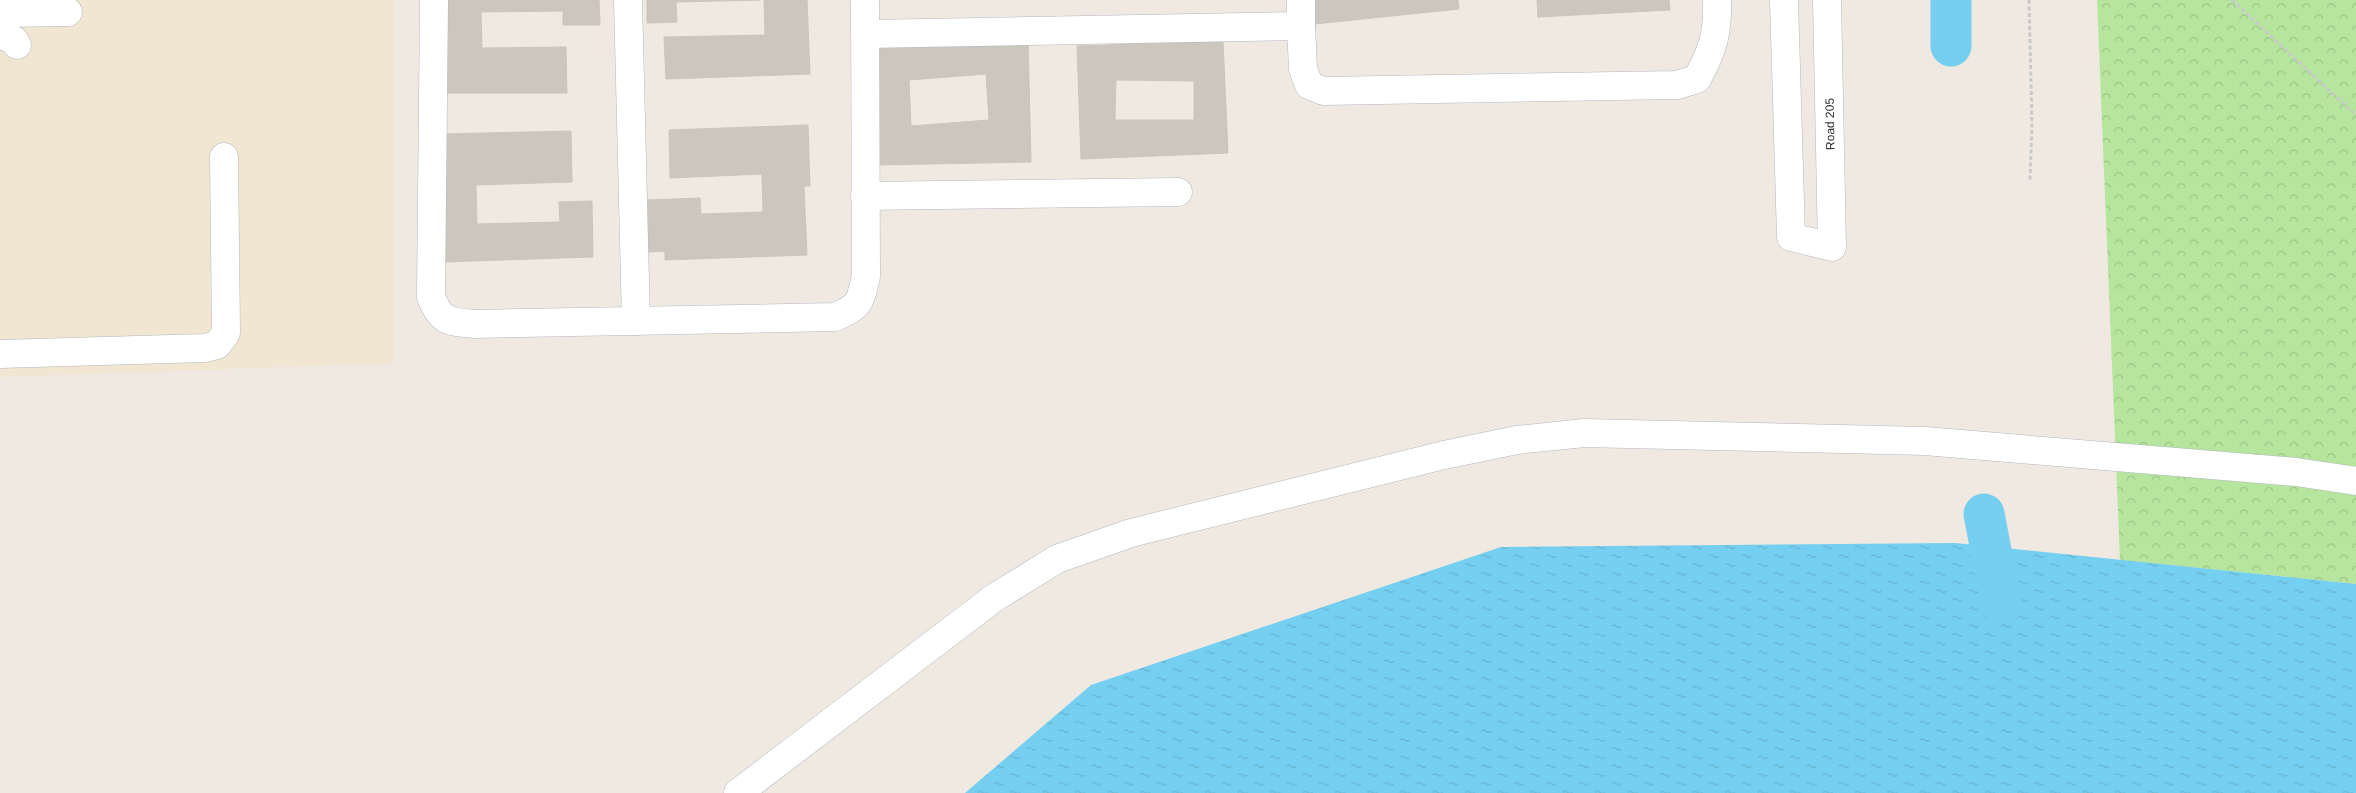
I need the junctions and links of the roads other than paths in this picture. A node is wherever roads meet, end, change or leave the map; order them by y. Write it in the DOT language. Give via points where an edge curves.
graph roads {
  1 [pos="434,0"];
  2 [pos="628,0"];
  3 [pos="865,0"];
  4 [pos="1717,0"];
  5 [pos="1784,0"];
  6 [pos="1828,0"];
  7 [pos="68,12"];
  8 [pos="0,13"];
  9 [pos="1301,13"];
  10 [pos="866,34"];
  11 [pos="224,158"];
  12 [pos="1178,192"];
  13 [pos="866,196"];
  14 [pos="636,321"];
  15 [pos="0,354"];
  16 [pos="2356,481"];
  17 [pos="738,793"];
  1 -- 14 [label="street" via="431,297 438,315 452,323 475,324"];
  2 -- 14 [label="street"];
  3 -- 10 [label="street"];
  4 -- 9 [label="street" via="1718,20 1712,54 1697,79 1677,85 1323,91 1309,85 1303,69"];
  5 -- 6 [label="street, Road 205" via="1791,237 1832,247"];
  7 -- 8 [label="street"];
  9 -- 10 [label="street"];
  10 -- 13 [label="street"];
  11 -- 15 [label="street" via="226,333 218,346"];
  12 -- 13 [label="street"];
  13 -- 14 [label="street" via="866,276 861,297 853,309 835,317"];
  16 -- 17 [label="street" via="2296,472 1925,441 1584,433 1517,440 1444,455 1131,533 1057,559 986,603"];
}
